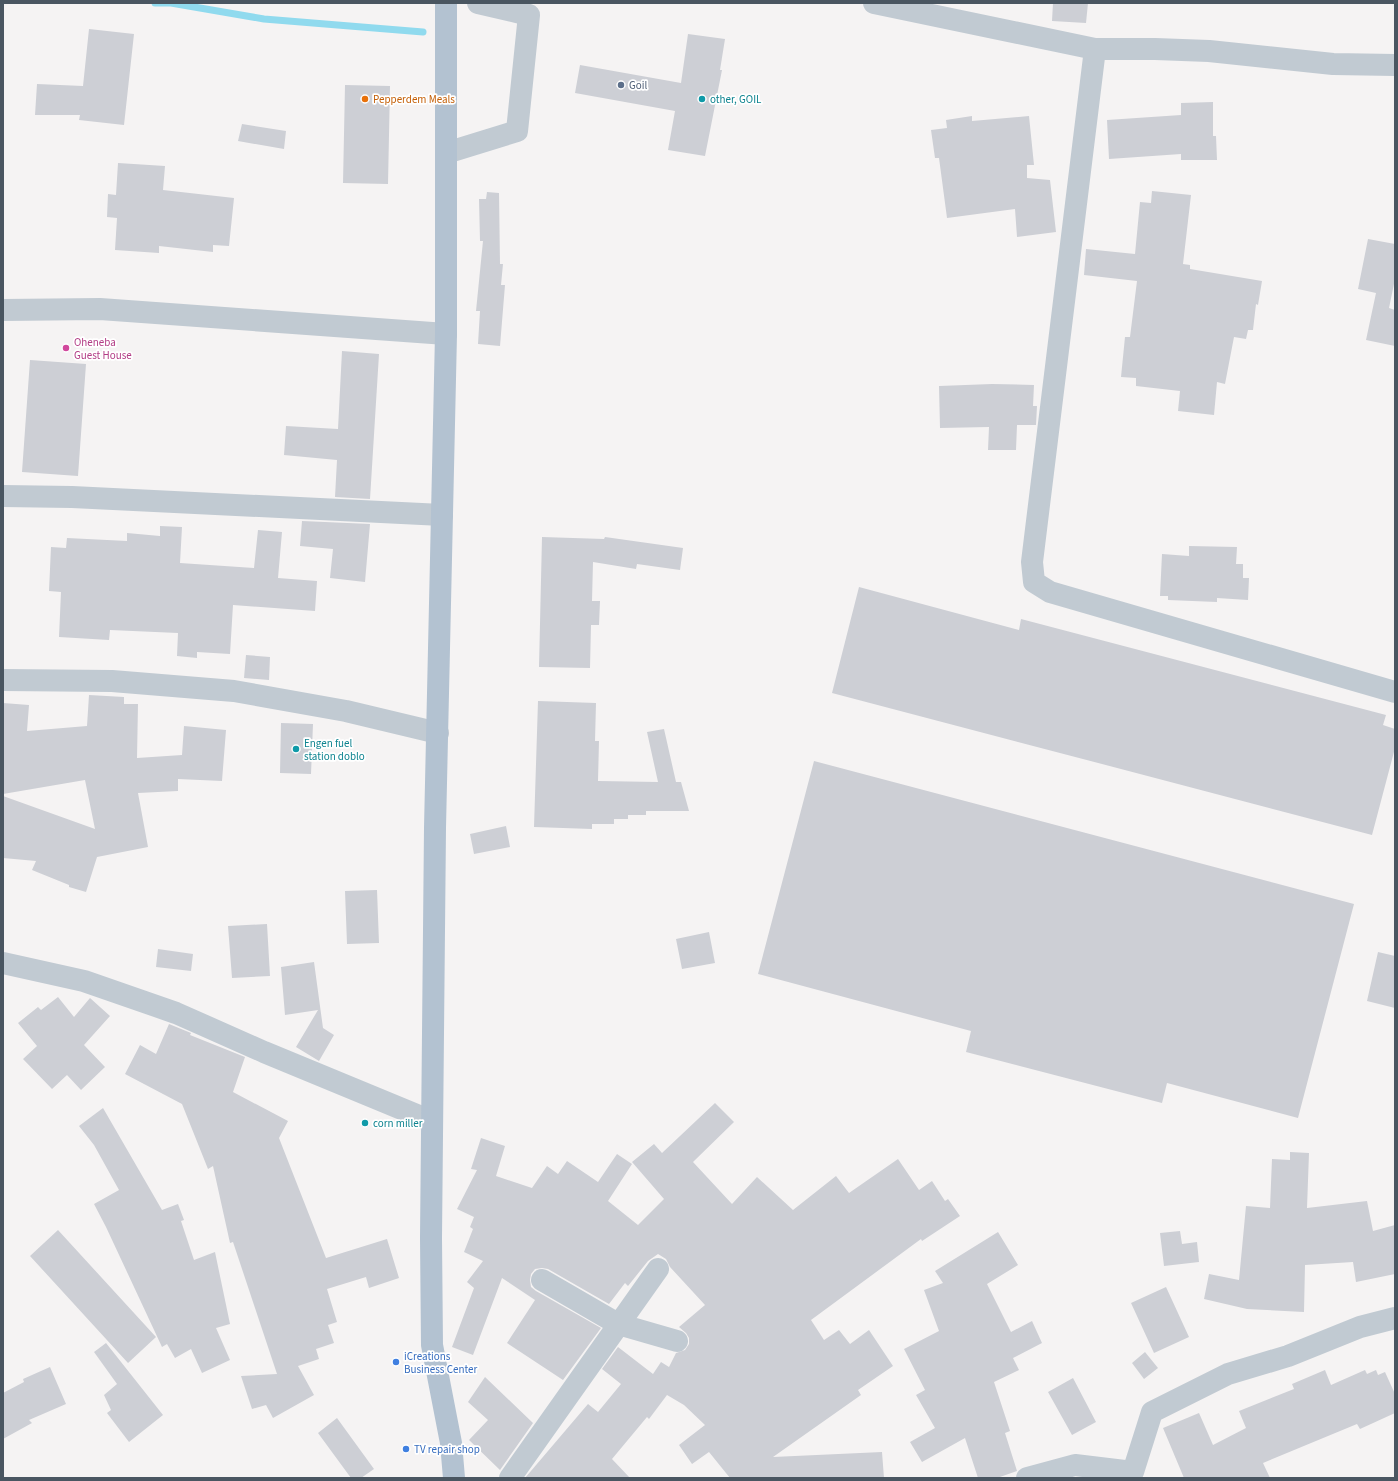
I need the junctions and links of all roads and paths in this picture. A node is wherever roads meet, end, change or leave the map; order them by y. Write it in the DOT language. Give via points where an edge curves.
graph roads {
  1 [pos="446,3"];
  2 [pos="478,3"];
  3 [pos="874,3"];
  4 [pos="1095,49"];
  5 [pos="1395,65"];
  6 [pos="446,153"];
  7 [pos="3,310"];
  8 [pos="446,334"];
  9 [pos="3,496"];
  10 [pos="442,515"];
  11 [pos="3,680"];
  12 [pos="1395,692"];
  13 [pos="438,734"];
  14 [pos="3,963"];
  15 [pos="431,1121"];
  16 [pos="658,1270"];
  17 [pos="542,1280"];
  18 [pos="1395,1318"];
  19 [pos="618,1324"];
  20 [pos="677,1341"];
  21 [pos="1134,1475"];
  22 [pos="513,1477"];
  23 [pos="454,1478"];
  24 [pos="1027,1478"];
  1 -- 6 [label="main road"];
  2 -- 6 [label="street" via="529,15 517,131"];
  3 -- 4 [label="street"];
  4 -- 5 [label="street" via="1209,51 1333,64"];
  4 -- 12 [label="street" via="1032,562 1034,582 1050,592"];
  6 -- 8 [label="main road"];
  7 -- 8 [label="street" via="100,309"];
  8 -- 10 [label="main road"];
  9 -- 10 [label="street"];
  10 -- 13 [label="main road"];
  11 -- 13 [label="street" via="112,681 234,690 346,711"];
  13 -- 15 [label="main road"];
  14 -- 15 [label="street" via="84,981 176,1013"];
  15 -- 23 [label="main road" via="432,1345 451,1443"];
  16 -- 19 [label="street"];
  17 -- 19 [label="street"];
  18 -- 21 [label="street" via="1360,1327 1288,1356 1228,1374 1152,1412"];
  19 -- 20 [label="street"];
  19 -- 22 [label="street"];
  21 -- 24 [label="street" via="1075,1465"];
}
